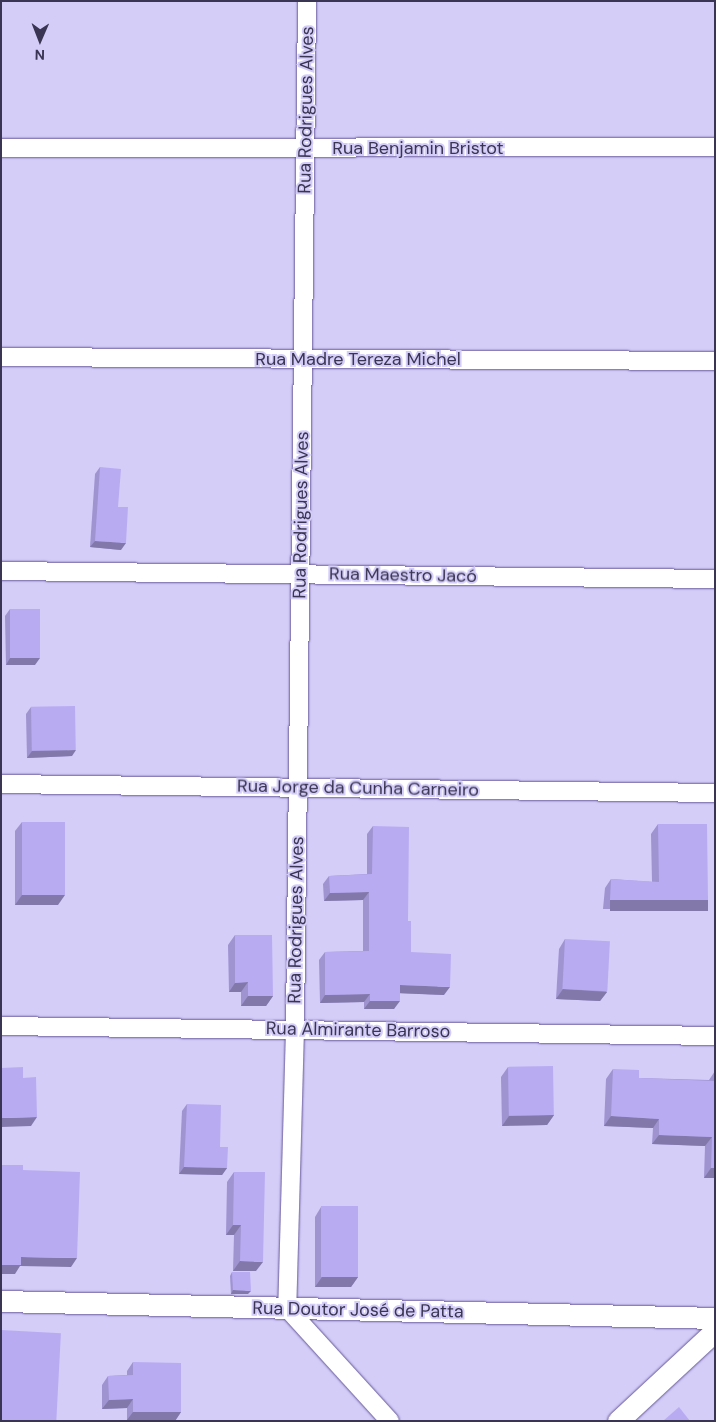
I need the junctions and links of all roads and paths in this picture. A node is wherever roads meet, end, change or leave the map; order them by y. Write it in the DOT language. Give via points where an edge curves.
graph roads {
  1 [pos="307,1"];
  2 [pos="715,147"];
  3 [pos="1,148"];
  4 [pos="305,148"];
  5 [pos="1,357"];
  6 [pos="303,359"];
  7 [pos="715,360"];
  8 [pos="1,570"];
  9 [pos="300,574"];
  10 [pos="715,579"];
  11 [pos="1,784"];
  12 [pos="298,788"];
  13 [pos="715,793"];
  14 [pos="1,1026"];
  15 [pos="295,1029"];
  16 [pos="715,1036"];
  17 [pos="1,1301"];
  18 [pos="288,1308"];
  19 [pos="715,1318"];
  20 [pos="715,1332"];
  21 [pos="390,1421"];
  22 [pos="618,1421"];
  1 -- 4 [label="street, Rua Rodrigues Alves"];
  2 -- 4 [label="street, Rua Benjamin Bristot"];
  3 -- 4 [label="street, Rua Benjamin Bristot"];
  4 -- 6 [label="street, Rua Rodrigues Alves"];
  5 -- 6 [label="street, Rua Madre Tereza Michel"];
  6 -- 7 [label="street, Rua Madre Tereza Michel"];
  6 -- 9 [label="street, Rua Rodrigues Alves"];
  8 -- 9 [label="street, Rua Maestro Jacó"];
  9 -- 10 [label="street, Rua Maestro Jacó"];
  9 -- 12 [label="street, Rua Rodrigues Alves"];
  11 -- 12 [label="street, Rua Jorge da Cunha Carneiro"];
  12 -- 13 [label="street, Rua Jorge da Cunha Carneiro"];
  12 -- 15 [label="street, Rua Rodrigues Alves"];
  14 -- 15 [label="street, Rua Almirante Barroso"];
  15 -- 16 [label="street, Rua Almirante Barroso"];
  15 -- 18 [label="street, Rua Rodrigues Alves"];
  17 -- 18 [label="street, Rua Doutor José de Patta"];
  18 -- 19 [label="street, Rua Doutor José de Patta"];
  18 -- 21 [label="street"];
  20 -- 22 [label="street"];
}
